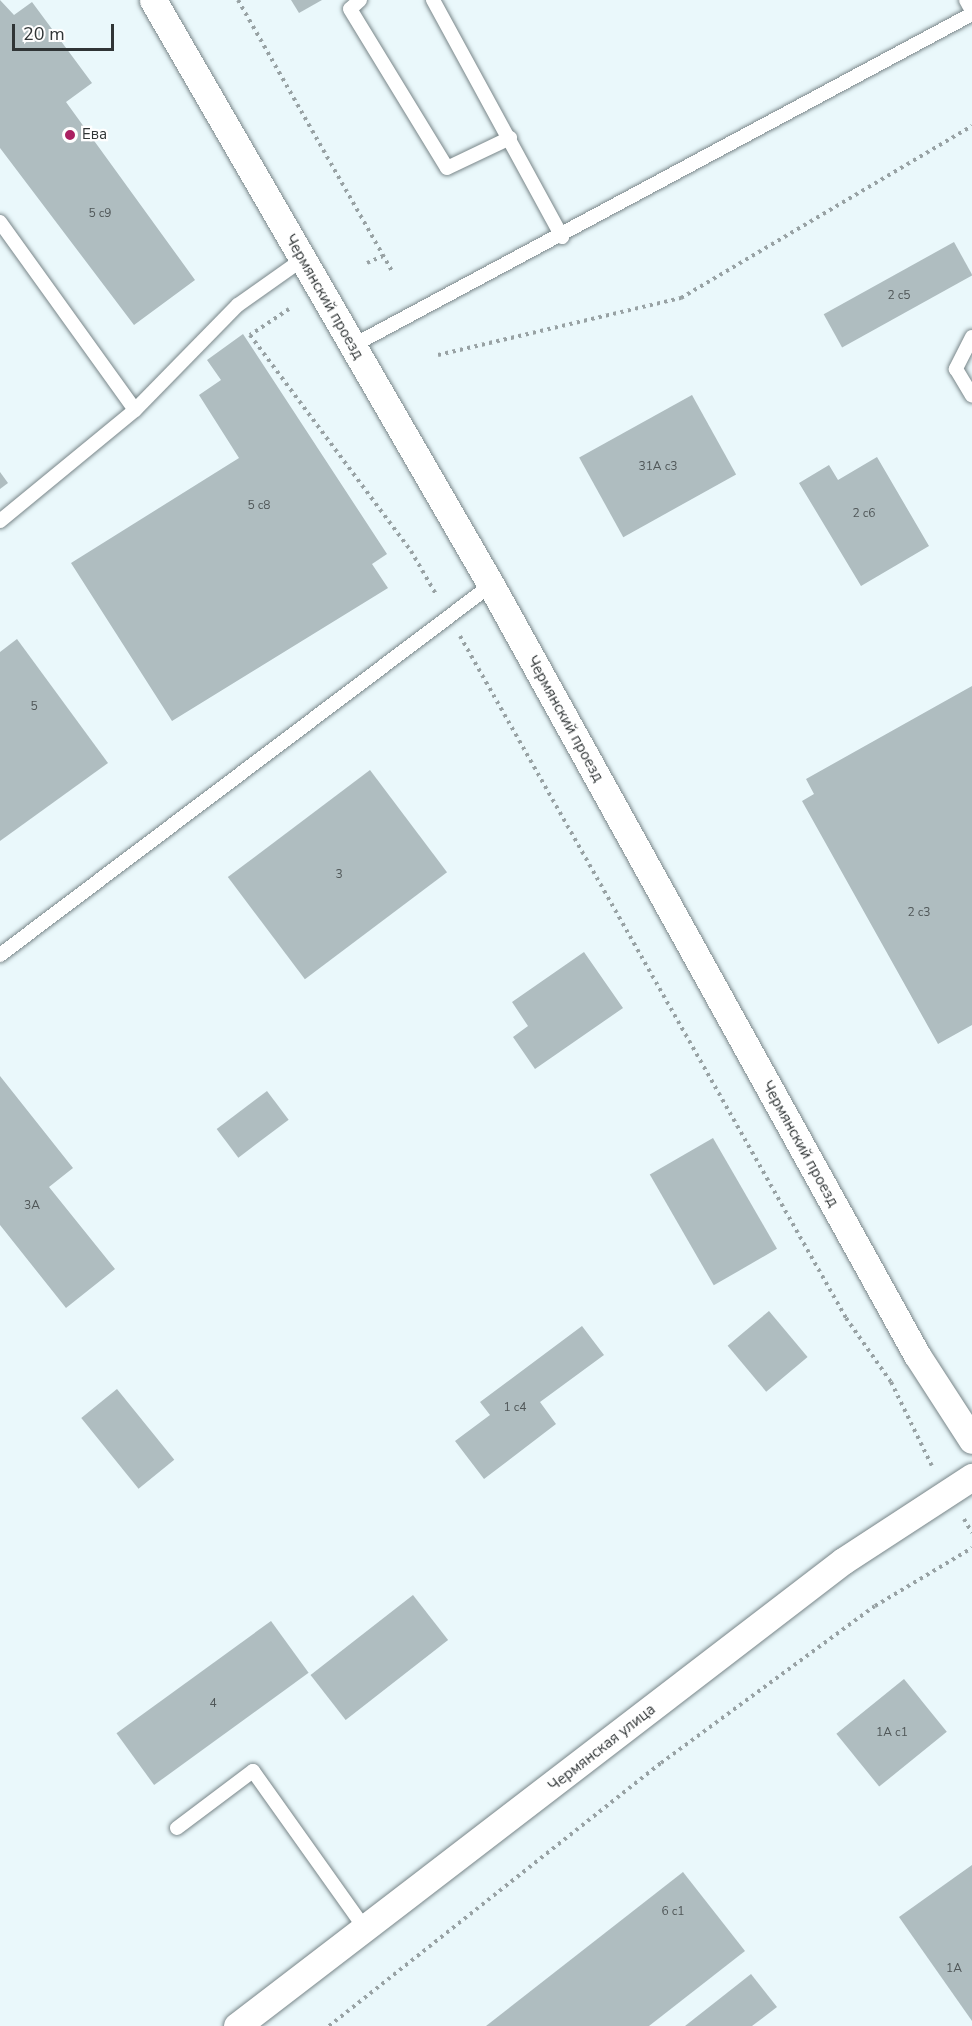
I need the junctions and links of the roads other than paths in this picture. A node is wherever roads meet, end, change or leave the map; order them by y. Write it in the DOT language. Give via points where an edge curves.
graph roads {
  1 [pos="153,0"];
  2 [pos="360,0"];
  3 [pos="433,0"];
  4 [pos="966,0"];
  5 [pos="972,12"];
  6 [pos="510,138"];
  7 [pos="0,222"];
  8 [pos="562,237"];
  9 [pos="303,259"];
  10 [pos="972,337"];
  11 [pos="352,346"];
  12 [pos="972,396"];
  13 [pos="135,410"];
  14 [pos="0,521"];
  15 [pos="491,585"];
  16 [pos="0,955"];
  17 [pos="972,1440"];
  18 [pos="972,1477"];
  19 [pos="177,1828"];
  20 [pos="366,1930"];
  21 [pos="237,2026"];
  1 -- 9 [label="street, Чермянский проезд"];
  2 -- 6 [label="lane" via="350,9 447,168"];
  3 -- 6 [label="lane"];
  4 -- 5 [label="lane"];
  5 -- 8 [label="lane"];
  6 -- 8 [label="lane"];
  7 -- 13 [label="lane"];
  8 -- 11 [label="lane"];
  9 -- 11 [label="street, Чермянский проезд"];
  9 -- 13 [label="lane" via="238,305"];
  10 -- 12 [label="lane" via="956,369"];
  11 -- 15 [label="street, Чермянский проезд"];
  13 -- 14 [label="lane"];
  15 -- 16 [label="lane"];
  15 -- 17 [label="street, Чермянский проезд" via="916,1355"];
  18 -- 20 [label="street, Чермянская улица" via="843,1561"];
  19 -- 20 [label="lane" via="253,1771"];
  20 -- 21 [label="street, Чермянская улица"];
}
